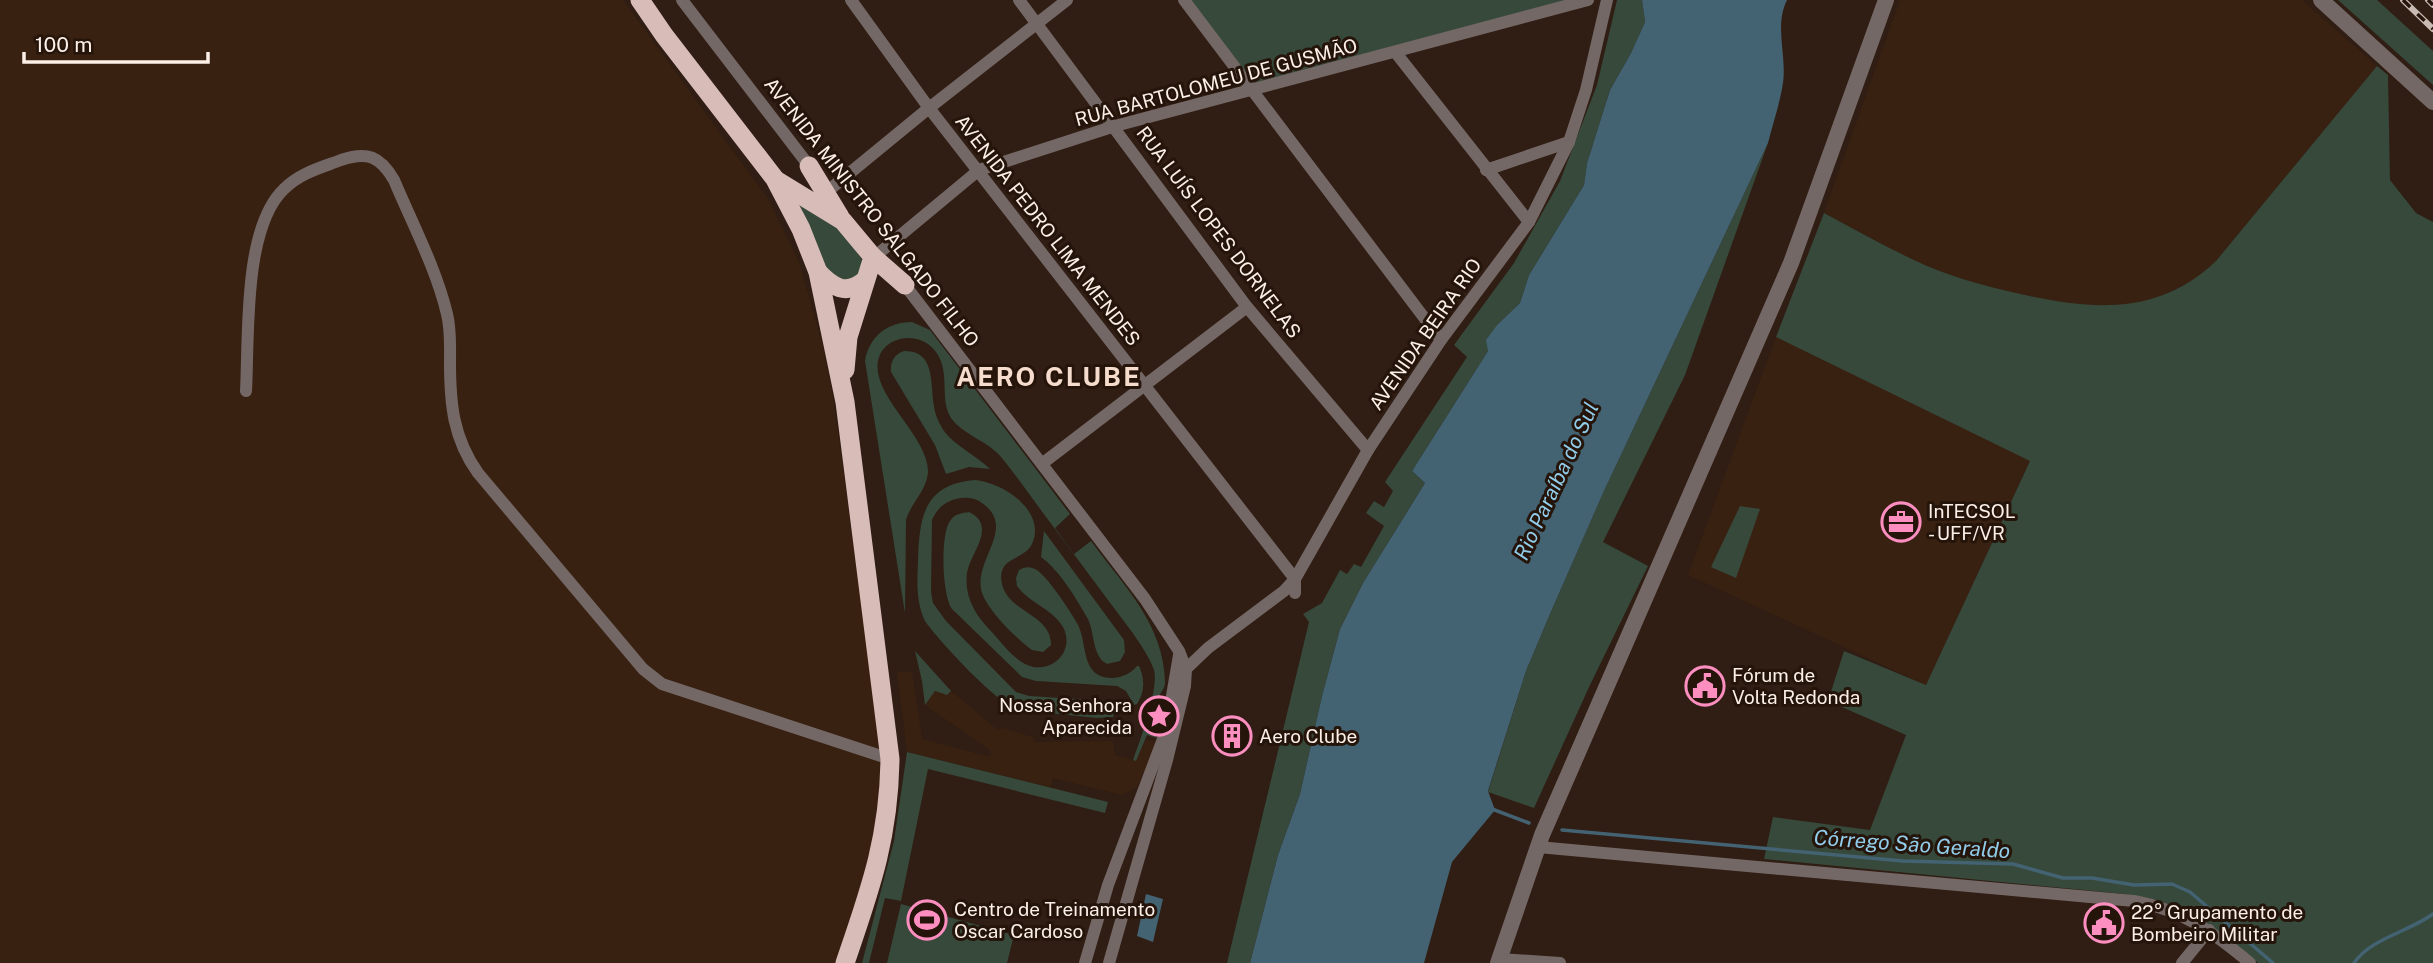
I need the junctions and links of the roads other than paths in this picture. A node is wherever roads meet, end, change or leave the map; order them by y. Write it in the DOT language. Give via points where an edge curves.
graph roads {
  1 [pos="640,0"];
  2 [pos="682,0"];
  3 [pos="851,0"];
  4 [pos="1019,0"];
  5 [pos="1067,0"];
  6 [pos="1184,0"];
  7 [pos="1588,0"];
  8 [pos="1607,0"];
  9 [pos="1886,0"];
  10 [pos="2321,0"];
  11 [pos="1037,23"];
  12 [pos="1396,53"];
  13 [pos="1255,90"];
  14 [pos="2433,102"];
  15 [pos="929,108"];
  16 [pos="1115,126"];
  17 [pos="1569,142"];
  18 [pos="809,166"];
  19 [pos="979,170"];
  20 [pos="1486,170"];
  21 [pos="775,179"];
  22 [pos="829,190"];
  23 [pos="843,220"];
  24 [pos="1529,222"];
  25 [pos="876,255"];
  26 [pos="818,272"];
  27 [pos="864,281"];
  28 [pos="905,285"];
  29 [pos="1247,307"];
  30 [pos="1441,340"];
  31 [pos="1144,386"];
  32 [pos="246,391"];
  33 [pos="845,402"];
  34 [pos="1368,450"];
  35 [pos="1043,463"];
  36 [pos="1295,586"];
  37 [pos="1208,648"];
  38 [pos="1179,651"];
  39 [pos="1186,669"];
  40 [pos="890,759"];
  41 [pos="1540,841"];
  42 [pos="2209,930"];
  43 [pos="1499,961"];
  44 [pos="845,963"];
  45 [pos="1085,963"];
  46 [pos="1109,963"];
  47 [pos="1560,963"];
  48 [pos="2182,963"];
  49 [pos="2250,963"];
  1 -- 21 [label="highway"];
  2 -- 18 [label="street, AVENIDA MINISTRO SALGADO FILHO"];
  3 -- 15 [label="street, AVENIDA PEDRO LIMA MENDES"];
  4 -- 11 [label="street, RUA LUÍS LOPES DORNELAS"];
  5 -- 11 [label="street"];
  6 -- 13 [label="street"];
  7 -- 12 [label="street, RUA BARTOLOMEU DE GUSMÃO"];
  8 -- 17 [label="street, AVENIDA BEIRA RIO"];
  9 -- 41 [label="street" via="1791,262"];
  10 -- 14 [label="street"];
  11 -- 15 [label="street"];
  11 -- 16 [label="street, RUA LUÍS LOPES DORNELAS"];
  12 -- 13 [label="street, RUA BARTOLOMEU DE GUSMÃO"];
  12 -- 20 [label="street"];
  13 -- 16 [label="street, RUA BARTOLOMEU DE GUSMÃO"];
  13 -- 30 [label="street"];
  15 -- 19 [label="street, AVENIDA PEDRO LIMA MENDES"];
  15 -- 22 [label="street"];
  16 -- 19 [label="street, RUA BARTOLOMEU DE GUSMÃO"];
  16 -- 29 [label="street, RUA LUÍS LOPES DORNELAS"];
  17 -- 20 [label="street"];
  17 -- 24 [label="street, AVENIDA BEIRA RIO"];
  18 -- 22 [label="street, AVENIDA MINISTRO SALGADO FILHO"];
  18 -- 23 [label="highway"];
  19 -- 25 [label="street, RUA BARTOLOMEU DE GUSMÃO"];
  19 -- 31 [label="street, AVENIDA PEDRO LIMA MENDES"];
  20 -- 24 [label="street"];
  21 -- 23 [label="highway"];
  21 -- 26 [label="highway"];
  22 -- 25 [label="street, AVENIDA MINISTRO SALGADO FILHO"];
  23 -- 25 [label="highway"];
  24 -- 30 [label="street, AVENIDA BEIRA RIO"];
  25 -- 27 [label="highway"];
  25 -- 28 [label="highway"];
  26 -- 27 [label="highway" via="841,289"];
  26 -- 33 [label="highway"];
  27 -- 33 [label="highway" via="848,337"];
  28 -- 35 [label="street, AVENIDA MINISTRO SALGADO FILHO"];
  29 -- 31 [label="street"];
  29 -- 34 [label="street, RUA LUÍS LOPES DORNELAS"];
  30 -- 34 [label="street, AVENIDA BEIRA RIO"];
  31 -- 35 [label="street"];
  31 -- 36 [label="street, AVENIDA PEDRO LIMA MENDES"];
  32 -- 40 [label="street" via="252,271 259,234 272,202 309,171 352,156 379,161 394,180 447,314 450,406 463,449 478,473 648,675 668,687"];
  33 -- 40 [label="highway"];
  34 -- 36 [label="street, AVENIDA BEIRA RIO"];
  35 -- 38 [label="street, AVENIDA MINISTRO SALGADO FILHO"];
  36 -- 37 [label="street, AVENIDA BEIRA RIO"];
  37 -- 38 [label="street"];
  37 -- 39 [label="street, AVENIDA BEIRA RIO"];
  38 -- 39 [label="street, AVENIDA MINISTRO SALGADO FILHO"];
  38 -- 45 [label="street" via="1162,744 1108,885"];
  39 -- 46 [label="street, AVENIDA MINISTRO SALGADO FILHO" via="1167,760"];
  40 -- 44 [label="highway" via="881,853"];
  41 -- 42 [label="street" via="2134,901 2179,914"];
  41 -- 43 [label="street"];
  42 -- 48 [label="street"];
  42 -- 49 [label="street"];
  43 -- 47 [label="street"];
}
